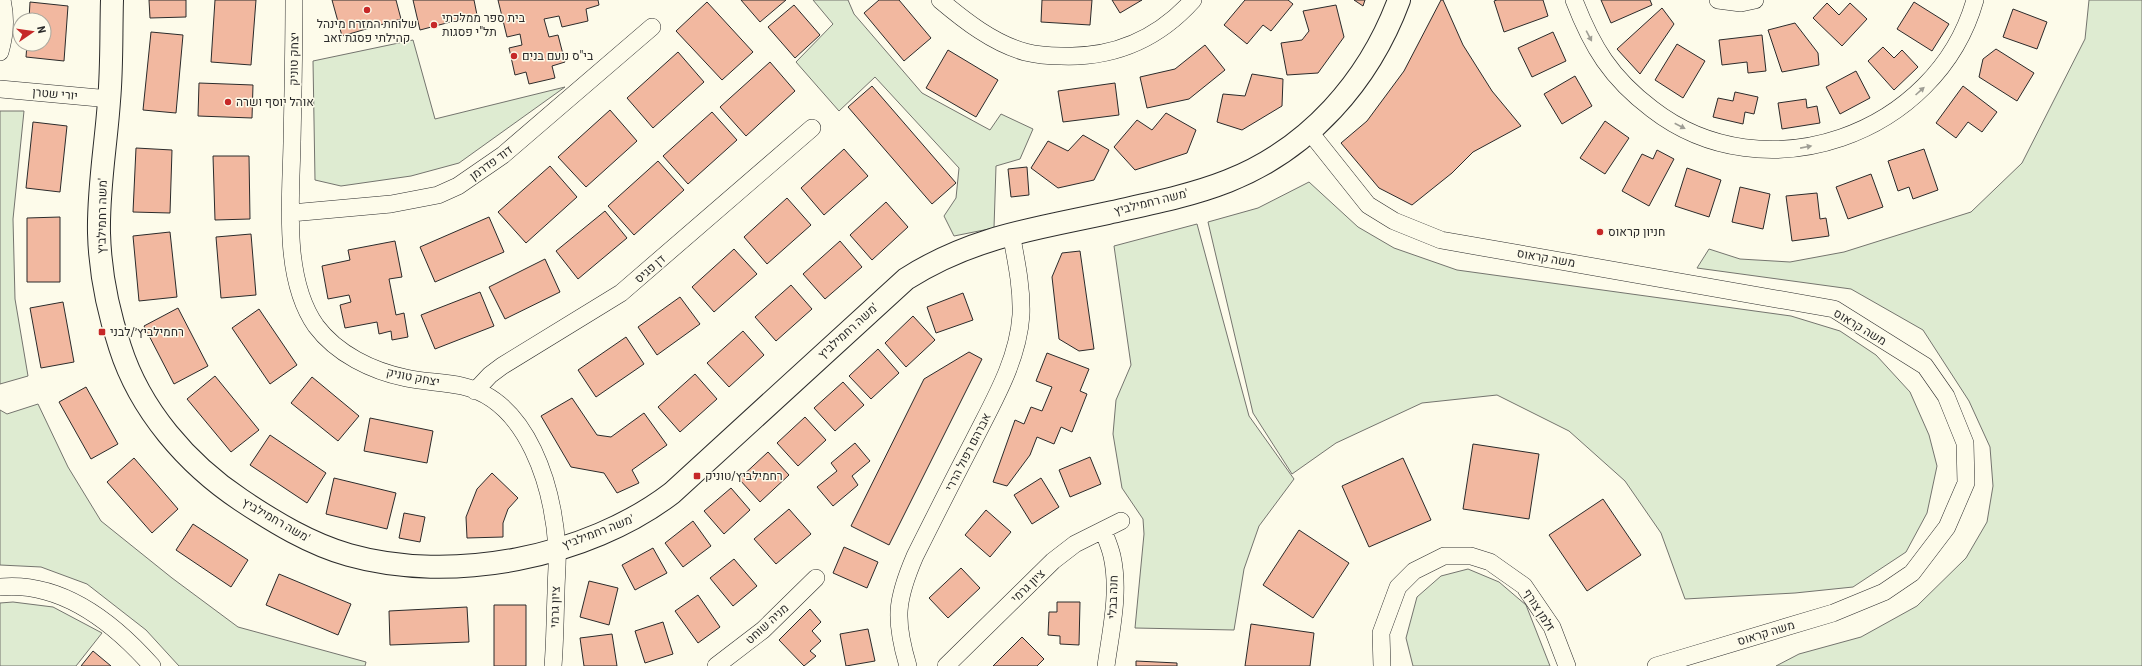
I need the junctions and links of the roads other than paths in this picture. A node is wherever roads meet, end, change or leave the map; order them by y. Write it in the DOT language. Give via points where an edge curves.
graph roads {
  1 [pos="2,0"];
  2 [pos="112,0"];
  3 [pos="294,0"];
  4 [pos="940,0"];
  5 [pos="1193,0"];
  6 [pos="1399,0"];
  7 [pos="1574,0"];
  8 [pos="1718,0"];
  9 [pos="1755,0"];
  10 [pos="1975,0"];
  11 [pos="652,27"];
  12 [pos="0,52"];
  13 [pos="0,89"];
  14 [pos="110,99"];
  15 [pos="812,128"];
  16 [pos="1309,131"];
  17 [pos="291,213"];
  18 [pos="1011,233"];
  19 [pos="475,391"];
  20 [pos="1121,521"];
  21 [pos="1103,530"];
  22 [pos="557,548"];
  23 [pos="816,578"];
  24 [pos="0,587"];
  25 [pos="152,666"];
  26 [pos="553,666"];
  27 [pos="716,666"];
  28 [pos="908,666"];
  29 [pos="946,666"];
  30 [pos="1106,666"];
  31 [pos="1382,666"];
  32 [pos="1567,666"];
  33 [pos="1656,666"];
  1 -- 12 [label="street" via="4,18"];
  2 -- 14 [label="street, משה רחמילביץ'"];
  3 -- 17 [label="street, יצחק טוניק"];
  4 -- 5 [label="street" via="976,27 1005,44 1025,52 1073,57 1099,55 1149,38 1172,21"];
  6 -- 16 [label="street, משה רחמילביץ'" via="1384,36 1358,79 1332,111"];
  7 -- 10 [label="street, one-way" via="1599,55 1623,84 1652,110 1680,127 1714,141 1745,148 1799,149 1834,142 1863,131 1901,108 1925,86 1956,44"];
  8 -- 9 [label="street" via="1741,3"];
  11 -- 17 [label="street, דוד פדרמן" via="503,155 458,186 438,195 391,204"];
  13 -- 14 [label="street, יורי שטרן"];
  14 -- 22 [label="street, משה רחמילביץ'" via="99,232 111,317 125,363 148,405 183,452 204,472 252,507 317,544 347,554 421,567 461,566 518,558"];
  15 -- 19 [label="street, דן פגיס" via="621,293 502,366"];
  16 -- 18 [label="street, משה רחמילביץ'" via="1277,155 1228,181 1161,200"];
  16 -- 33 [label="street, משה קראוס" via="1368,205 1394,222 1441,240 1834,310 1925,366 1946,396 1965,443 1966,483 1947,527 1912,573 1884,592 1833,613"];
  17 -- 19 [label="street, יצחק טוניק" via="297,283 316,325 331,343 373,369 406,379 464,387"];
  18 -- 22 [label="street, משה רחמילביץ'" via="955,252 906,279 672,493 632,519"];
  18 -- 28 [label="street, אברהם רפול הררי" via="1020,293 1018,338 1012,361 998,392 905,580 897,622"];
  19 -- 22 [label="street, יצחק טוניק" via="505,409 519,424 530,445 542,471 550,500"];
  20 -- 21 [label="street, ציון גרמי"];
  21 -- 29 [label="street, ציון גרמי" via="1075,544 1053,561"];
  21 -- 30 [label="street, חנה בבלי" via="1112,556 1115,580 1114,612"];
  22 -- 26 [label="street, ציון גרמי"];
  23 -- 27 [label="street, מניה שוחט" via="763,630"];
  24 -- 25 [label="street" via="29,587 79,603 116,631"];
  31 -- 32 [label="street, זלמן צורף" via="1381,633 1398,587 1414,571 1444,556 1471,556 1490,562 1524,586 1552,627"];
}
